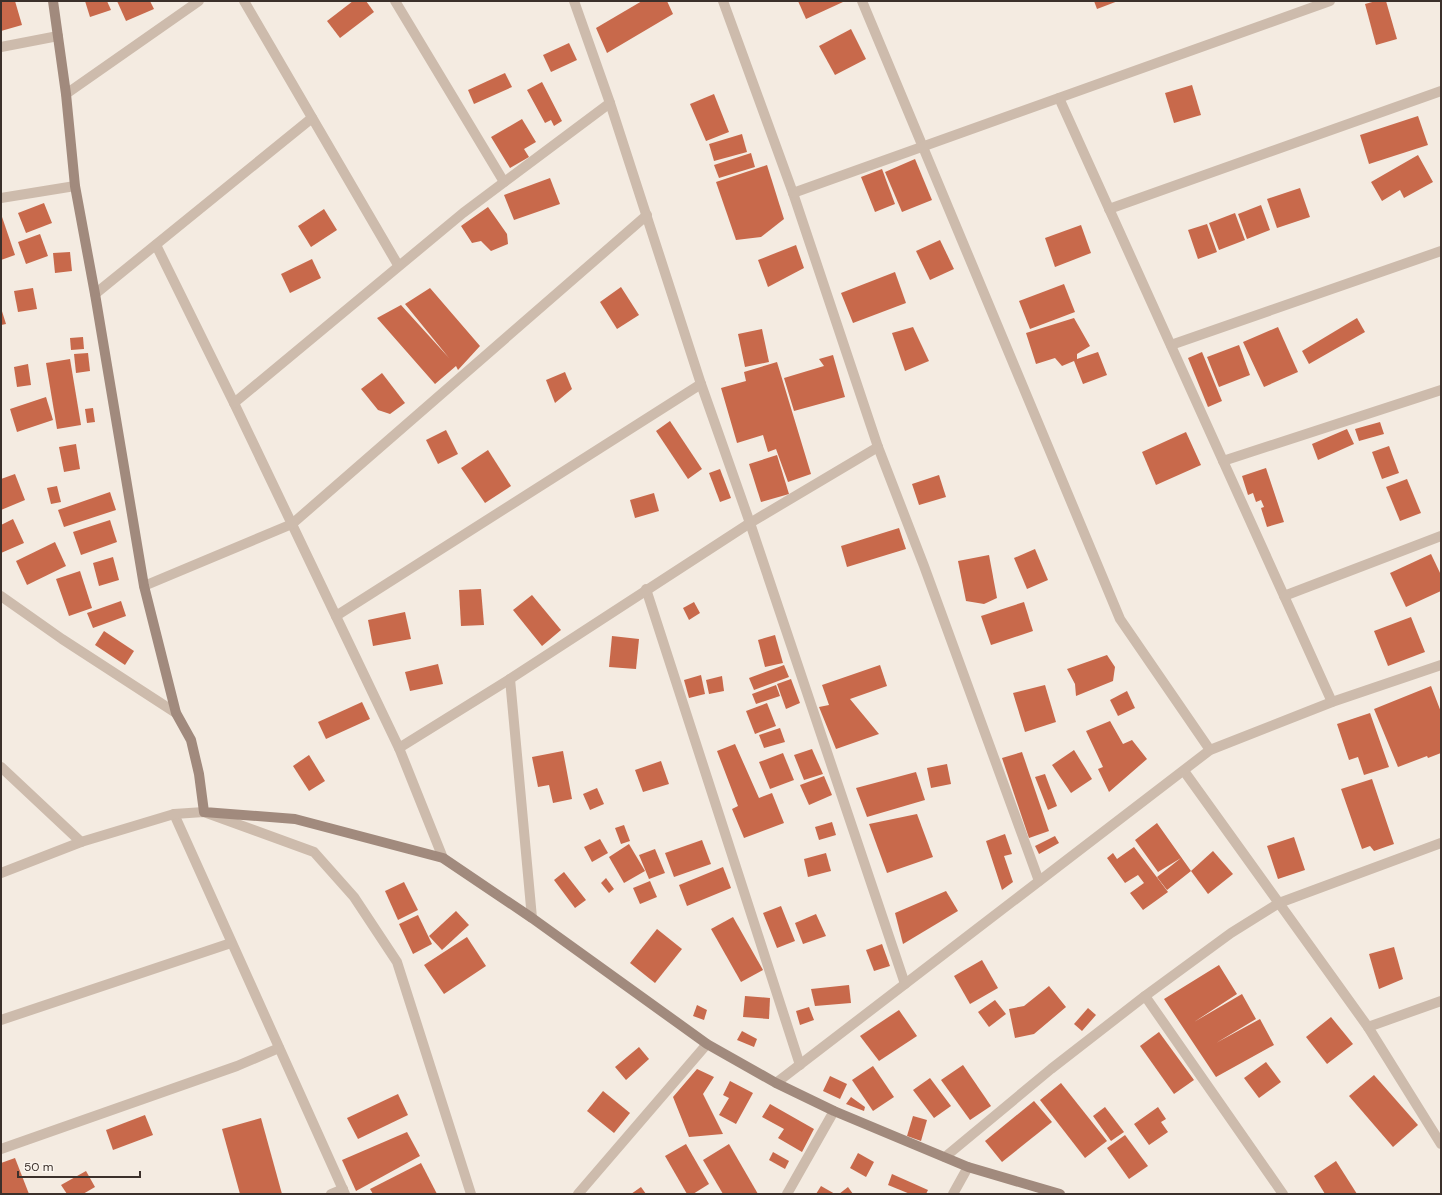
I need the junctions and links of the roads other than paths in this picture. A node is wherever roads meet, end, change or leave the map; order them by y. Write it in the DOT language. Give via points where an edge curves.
graph roads {
  1 [pos="53,1"];
  2 [pos="198,1"];
  3 [pos="244,1"];
  4 [pos="395,1"];
  5 [pos="574,1"];
  6 [pos="723,1"];
  7 [pos="862,1"];
  8 [pos="1330,1"];
  9 [pos="58,36"];
  10 [pos="1,47"];
  11 [pos="1441,91"];
  12 [pos="66,94"];
  13 [pos="1059,98"];
  14 [pos="610,103"];
  15 [pos="312,118"];
  16 [pos="923,147"];
  17 [pos="504,182"];
  18 [pos="74,186"];
  19 [pos="793,193"];
  20 [pos="1,198"];
  21 [pos="1109,209"];
  22 [pos="647,215"];
  23 [pos="156,245"];
  24 [pos="1441,251"];
  25 [pos="398,266"];
  26 [pos="95,294"];
  27 [pos="1171,346"];
  28 [pos="701,384"];
  29 [pos="1441,390"];
  30 [pos="234,403"];
  31 [pos="878,447"];
  32 [pos="1223,461"];
  33 [pos="750,523"];
  34 [pos="292,524"];
  35 [pos="1441,536"];
  36 [pos="144,586"];
  37 [pos="646,589"];
  38 [pos="1,596"];
  39 [pos="1284,596"];
  40 [pos="336,616"];
  41 [pos="1441,665"];
  42 [pos="510,679"];
  43 [pos="1332,702"];
  44 [pos="176,713"];
  45 [pos="399,748"];
  46 [pos="1210,750"];
  47 [pos="1,768"];
  48 [pos="1184,770"];
  49 [pos="204,812"];
  50 [pos="174,814"];
  51 [pos="81,842"];
  52 [pos="1441,843"];
  53 [pos="443,858"];
  54 [pos="1,873"];
  55 [pos="1039,881"];
  56 [pos="1279,903"];
  57 [pos="532,918"];
  58 [pos="232,943"];
  59 [pos="905,984"];
  60 [pos="1145,996"];
  61 [pos="1441,1001"];
  62 [pos="1,1020"];
  63 [pos="1368,1027"];
  64 [pos="707,1044"];
  65 [pos="279,1048"];
  66 [pos="800,1065"];
  67 [pos="776,1083"];
  68 [pos="834,1111"];
  69 [pos="1441,1144"];
  70 [pos="1,1149"];
  71 [pos="945,1157"];
  72 [pos="968,1167"];
  73 [pos="344,1192"];
  74 [pos="330,1194"];
  75 [pos="470,1194"];
  76 [pos="578,1194"];
  77 [pos="787,1194"];
  78 [pos="953,1194"];
  79 [pos="1060,1194"];
  80 [pos="1283,1194"];
  1 -- 9 [label="street"];
  2 -- 12 [label="street"];
  3 -- 15 [label="street"];
  4 -- 17 [label="street"];
  5 -- 14 [label="street"];
  6 -- 19 [label="street"];
  7 -- 16 [label="street"];
  8 -- 13 [label="street"];
  9 -- 10 [label="street"];
  9 -- 12 [label="street"];
  11 -- 21 [label="street"];
  12 -- 18 [label="street"];
  13 -- 16 [label="street"];
  13 -- 21 [label="street"];
  14 -- 17 [label="street"];
  14 -- 22 [label="street"];
  15 -- 23 [label="street"];
  15 -- 25 [label="street"];
  16 -- 19 [label="street"];
  16 -- 46 [label="street" via="1120,619"];
  17 -- 25 [label="street"];
  18 -- 20 [label="street"];
  18 -- 26 [label="street"];
  19 -- 31 [label="street"];
  21 -- 27 [label="street"];
  22 -- 28 [label="street"];
  22 -- 34 [label="street"];
  23 -- 26 [label="street"];
  23 -- 30 [label="street"];
  24 -- 27 [label="street"];
  25 -- 30 [label="street"];
  26 -- 36 [label="street"];
  27 -- 32 [label="street"];
  28 -- 33 [label="street"];
  28 -- 40 [label="street"];
  29 -- 32 [label="street"];
  30 -- 34 [label="street"];
  31 -- 33 [label="street"];
  31 -- 55 [label="street"];
  32 -- 39 [label="street"];
  33 -- 37 [label="street"];
  33 -- 59 [label="street"];
  34 -- 36 [label="street"];
  34 -- 40 [label="street"];
  35 -- 39 [label="street"];
  36 -- 44 [label="street"];
  37 -- 42 [label="street"];
  37 -- 66 [label="street"];
  38 -- 44 [label="street"];
  39 -- 43 [label="street"];
  40 -- 45 [label="street"];
  41 -- 43 [label="street"];
  42 -- 45 [label="street"];
  42 -- 57 [label="street"];
  43 -- 46 [label="street"];
  44 -- 49 [label="street" via="191,740"];
  45 -- 53 [label="street"];
  46 -- 48 [label="street"];
  47 -- 51 [label="street"];
  48 -- 55 [label="street"];
  48 -- 56 [label="street"];
  49 -- 50 [label="street"];
  49 -- 53 [label="street" via="295,819"];
  49 -- 75 [label="street" via="314,852 354,896 397,962"];
  50 -- 51 [label="street"];
  50 -- 58 [label="street"];
  51 -- 54 [label="street"];
  52 -- 56 [label="street"];
  53 -- 57 [label="street"];
  55 -- 59 [label="street"];
  56 -- 60 [label="street" via="1231,933"];
  56 -- 63 [label="street"];
  57 -- 64 [label="street"];
  58 -- 62 [label="street"];
  58 -- 65 [label="street"];
  59 -- 66 [label="street"];
  60 -- 71 [label="street" via="1051,1069"];
  60 -- 80 [label="street"];
  61 -- 63 [label="street"];
  63 -- 69 [label="street"];
  64 -- 67 [label="street"];
  64 -- 76 [label="street"];
  65 -- 70 [label="street" via="237,1066"];
  65 -- 73 [label="street"];
  66 -- 67 [label="street"];
  67 -- 68 [label="street"];
  68 -- 71 [label="street"];
  68 -- 77 [label="street"];
  71 -- 72 [label="street"];
  72 -- 78 [label="street"];
  72 -- 79 [label="street"];
  73 -- 74 [label="street"];
}
